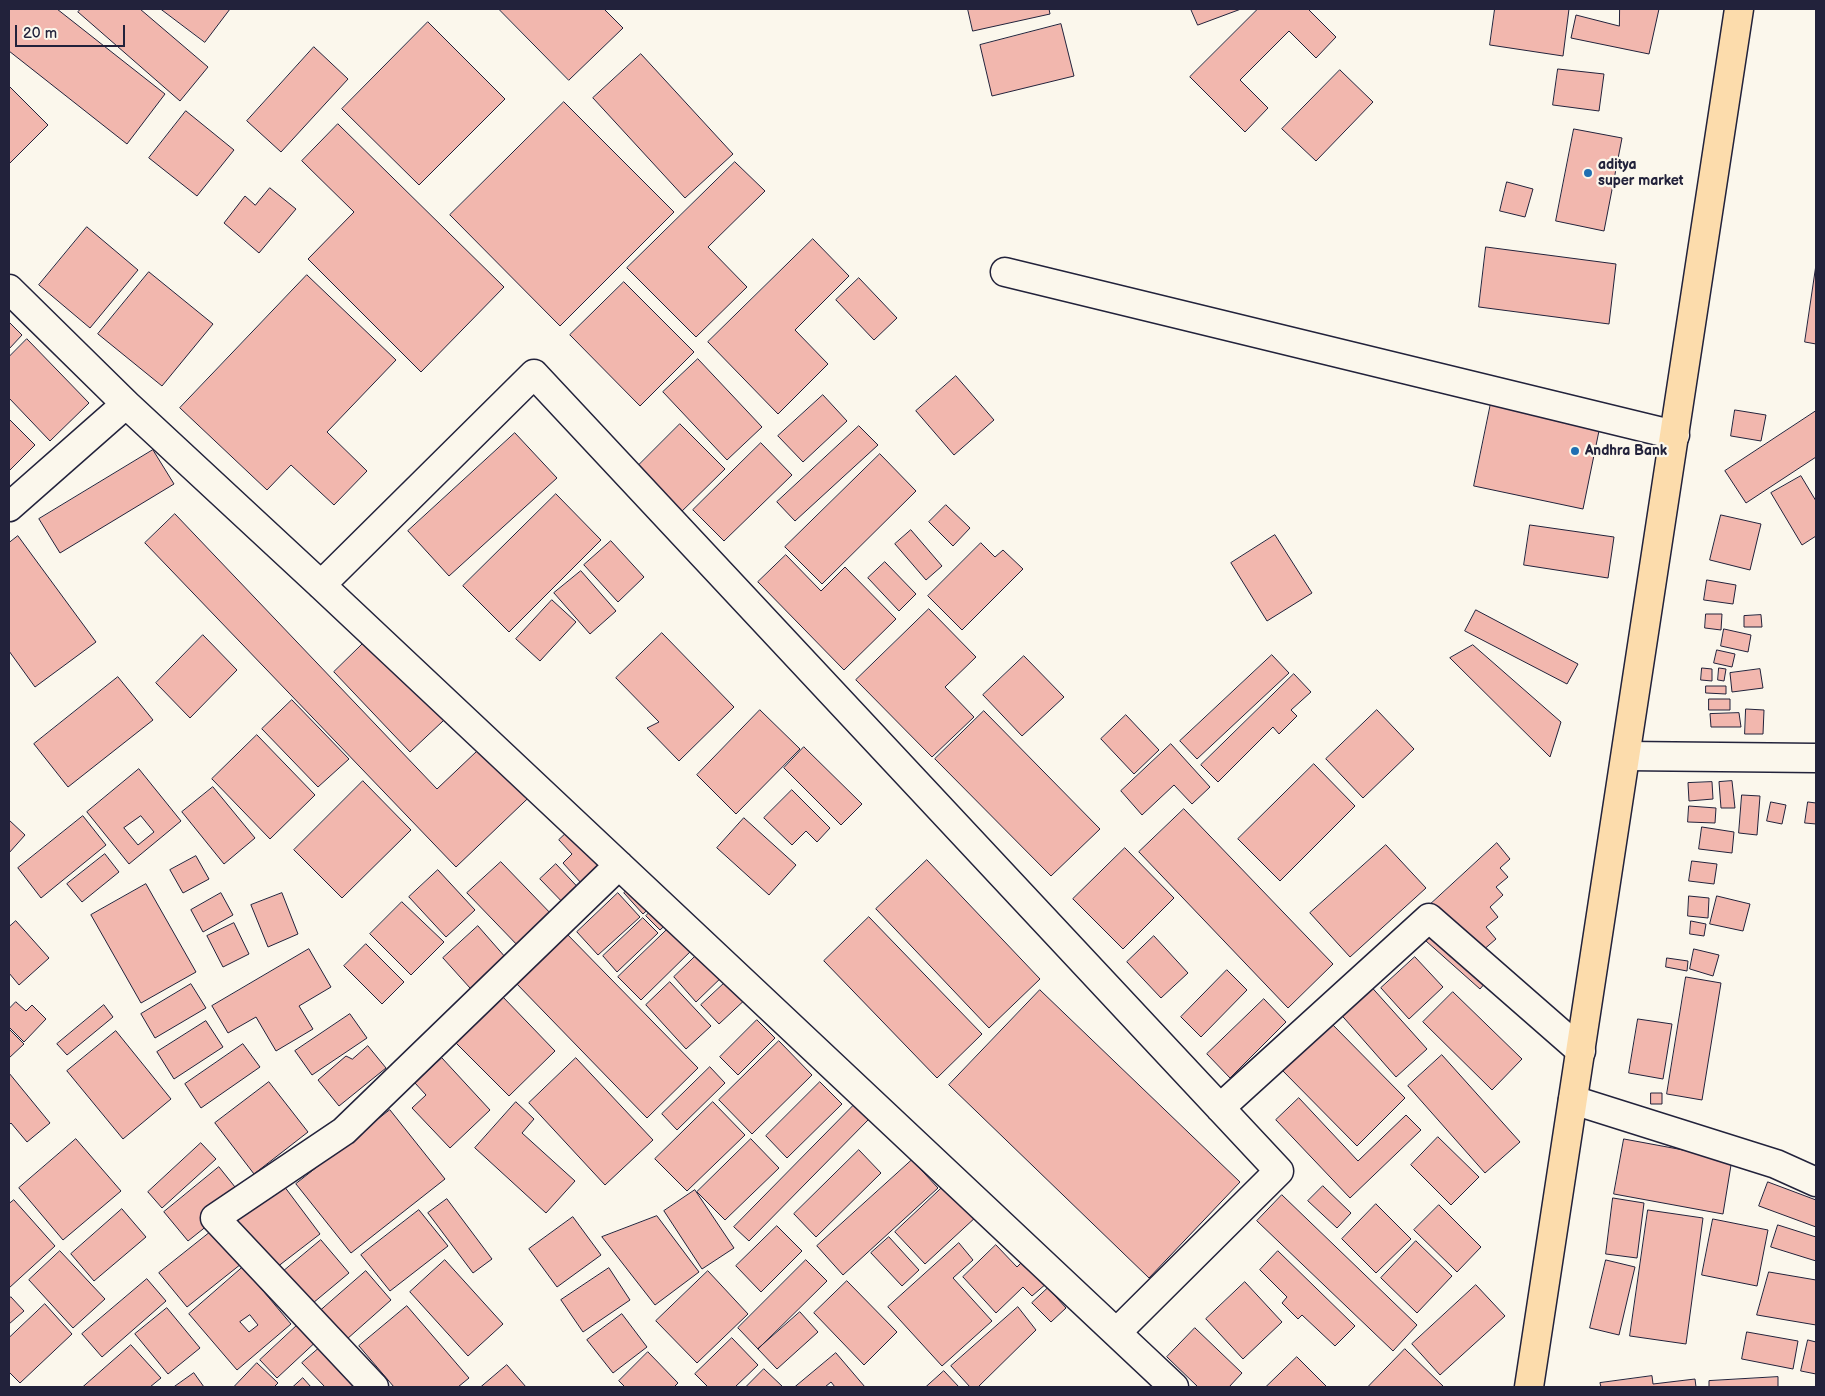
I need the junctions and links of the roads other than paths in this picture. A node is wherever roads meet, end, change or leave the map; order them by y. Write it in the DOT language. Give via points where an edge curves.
graph roads {
  1 [pos="1739,9"];
  2 [pos="1005,272"];
  3 [pos="9,289"];
  4 [pos="126,404"];
  5 [pos="1675,435"];
  6 [pos="9,507"];
  7 [pos="321,585"];
  8 [pos="1626,756"];
  9 [pos="1816,758"];
  10 [pos="619,865"];
  11 [pos="1581,1051"];
  12 [pos="1573,1100"];
  13 [pos="1220,1108"];
  14 [pos="1816,1182"];
  15 [pos="1117,1332"];
  16 [pos="374,1387"];
  17 [pos="1174,1387"];
  18 [pos="1529,1387"];
  1 -- 5 [label="highway"];
  2 -- 5 [label="street"];
  3 -- 4 [label="street"];
  4 -- 6 [label="street"];
  4 -- 7 [label="street"];
  5 -- 8 [label="highway"];
  7 -- 10 [label="street"];
  7 -- 13 [label="street" via="534,374"];
  8 -- 9 [label="street"];
  8 -- 11 [label="highway"];
  10 -- 15 [label="street"];
  10 -- 16 [label="street" via="344,1131 215,1218"];
  11 -- 12 [label="highway"];
  11 -- 13 [label="street" via="1429,918"];
  12 -- 14 [label="street" via="1776,1164"];
  12 -- 18 [label="highway"];
  13 -- 15 [label="street" via="1279,1171"];
  15 -- 17 [label="street"];
}
